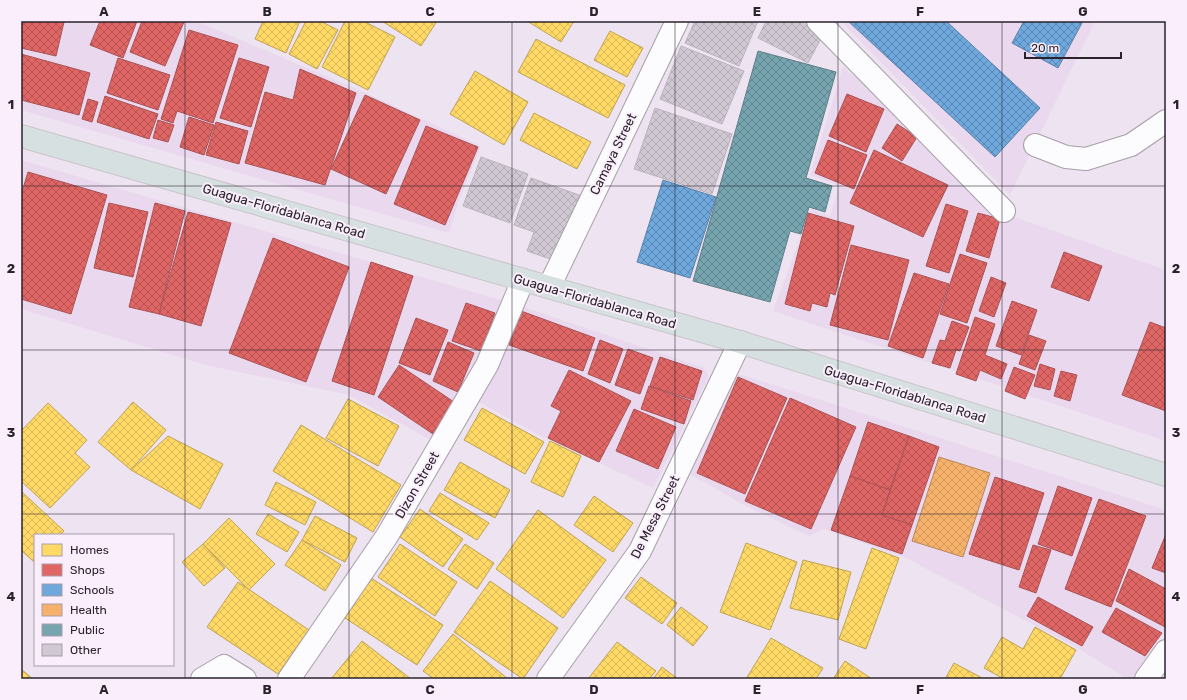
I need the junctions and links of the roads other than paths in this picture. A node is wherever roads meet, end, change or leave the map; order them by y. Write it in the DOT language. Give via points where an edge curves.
graph roads {
  1 [pos="676,21"];
  2 [pos="818,21"];
  3 [pos="1166,121"];
  4 [pos="21,136"];
  5 [pos="1035,144"];
  6 [pos="1004,211"];
  7 [pos="523,280"];
  8 [pos="549,288"];
  9 [pos="740,342"];
  10 [pos="1166,475"];
  11 [pos="1166,651"];
  12 [pos="202,679"];
  13 [pos="245,679"];
  14 [pos="289,679"];
  15 [pos="548,679"];
  16 [pos="1146,679"];
  1 -- 8 [label="street, Camaya Street"];
  2 -- 6 [label="street"];
  3 -- 5 [label="street" via="1131,144 1086,159 1066,157"];
  4 -- 7 [label="main road, Guagua-Floridablanca Road"];
  7 -- 8 [label="main road, Guagua-Floridablanca Road"];
  7 -- 14 [label="street, Dizon Street" via="487,365 387,536"];
  8 -- 9 [label="main road, Guagua-Floridablanca Road"];
  9 -- 10 [label="main road, Guagua-Floridablanca Road"];
  9 -- 15 [label="street, De Mesa Street" via="640,551"];
  11 -- 16 [label="street"];
  12 -- 13 [label="street" via="224,666"];
}
